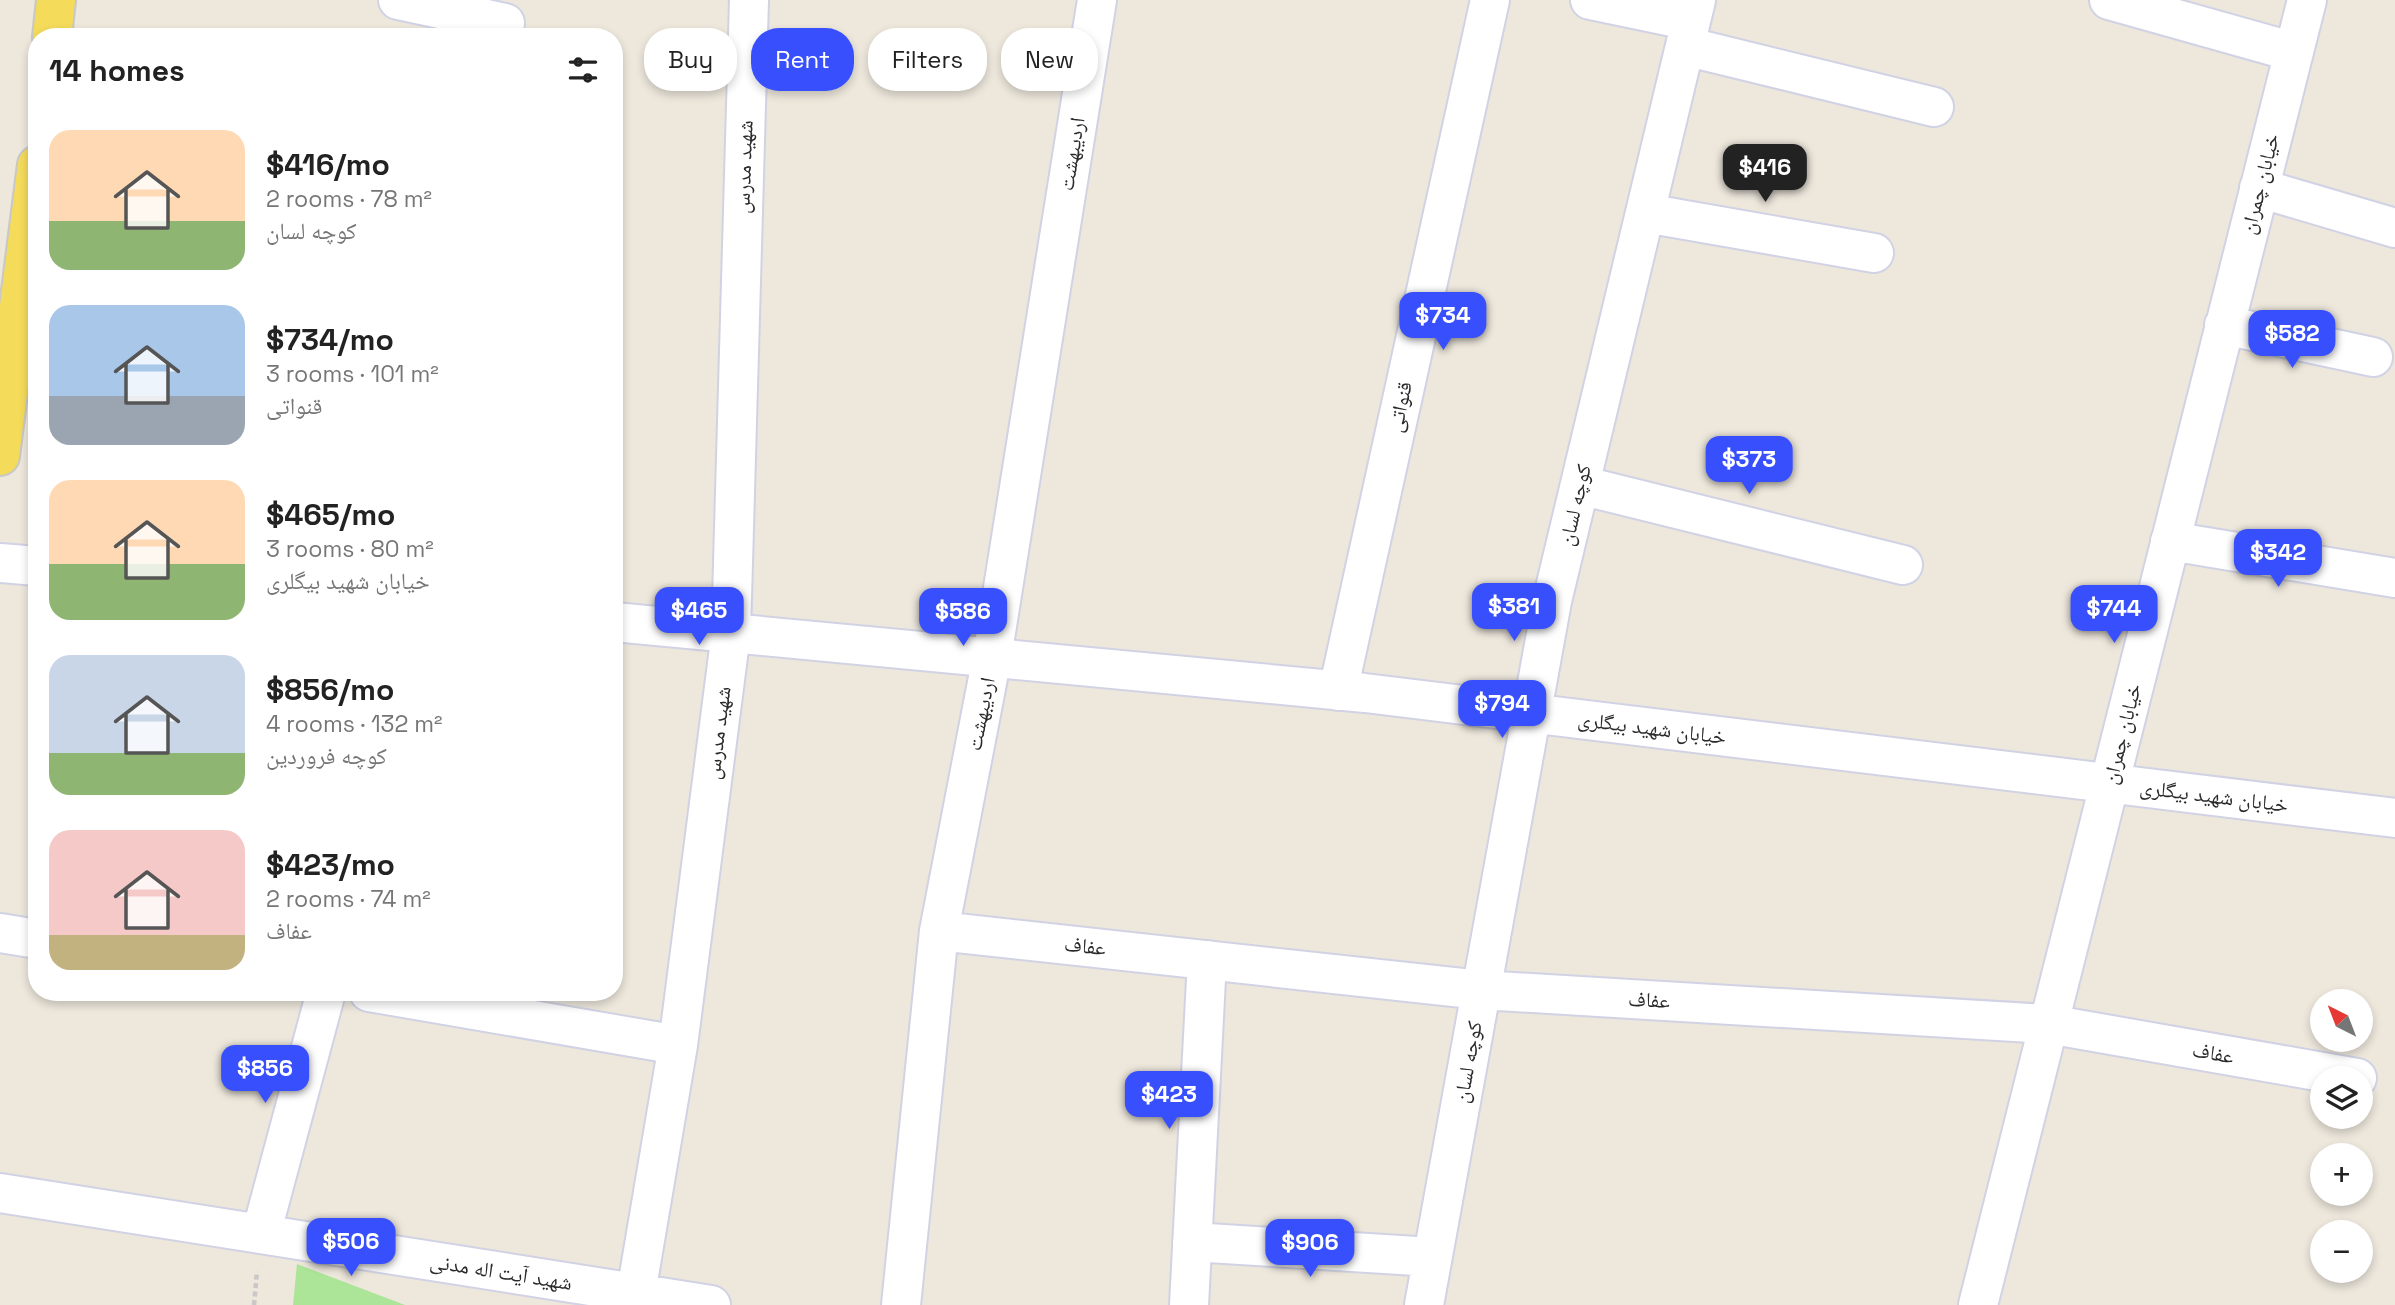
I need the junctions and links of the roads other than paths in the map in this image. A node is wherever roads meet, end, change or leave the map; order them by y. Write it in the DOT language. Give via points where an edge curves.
graph roads {
  1 [pos="56,0"];
  2 [pos="398,0"];
  3 [pos="748,0"];
  4 [pos="1097,0"];
  5 [pos="1490,0"];
  6 [pos="1590,0"];
  7 [pos="2109,0"];
  8 [pos="2307,0"];
  9 [pos="506,20"];
  10 [pos="1691,22"];
  11 [pos="53,28"];
  12 [pos="2294,52"];
  13 [pos="1934,107"];
  14 [pos="2259,188"];
  15 [pos="28,200"];
  16 [pos="1645,213"];
  17 [pos="2395,228"];
  18 [pos="1874,253"];
  19 [pos="13,257"];
  20 [pos="2224,325"];
  21 [pos="2373,357"];
  22 [pos="0,456"];
  23 [pos="1580,485"];
  24 [pos="2170,541"];
  25 [pos="0,563"];
  26 [pos="28,565"];
  27 [pos="1903,565"];
  28 [pos="2395,578"];
  29 [pos="623,623"];
  30 [pos="731,633"];
  31 [pos="992,657"];
  32 [pos="1338,691"];
  33 [pos="1532,713"];
  34 [pos="2110,783"];
  35 [pos="2395,818"];
  36 [pos="939,931"];
  37 [pos="0,933"];
  38 [pos="28,938"];
  39 [pos="1208,960"];
  40 [pos="1482,990"];
  41 [pos="324,1001"];
  42 [pos="421,1001"];
  43 [pos="2048,1024"];
  44 [pos="678,1045"];
  45 [pos="2310,1069"];
  46 [pos="0,1193"];
  47 [pos="261,1234"];
  48 [pos="1192,1242"];
  49 [pos="1432,1257"];
  50 [pos="636,1293"];
  51 [pos="711,1305"];
  52 [pos="901,1305"];
  53 [pos="1189,1305"];
  54 [pos="1424,1305"];
  55 [pos="1978,1305"];
  1 -- 11 [label="main road"];
  2 -- 9 [label="street"];
  3 -- 30 [label="street, شهید مدرس"];
  4 -- 31 [label="street, اردیبهشت"];
  5 -- 32 [label="street, قنواتی"];
  6 -- 10 [label="street"];
  7 -- 12 [label="street"];
  8 -- 12 [label="street, خیابان چمران"];
  10 -- 13 [label="street"];
  10 -- 16 [label="street, کوچه لسان"];
  12 -- 14 [label="street, خیابان چمران"];
  14 -- 17 [label="street"];
  14 -- 20 [label="street, خیابان چمران"];
  15 -- 19 [label="main road"];
  16 -- 18 [label="street"];
  16 -- 23 [label="street, کوچه لسان"];
  19 -- 22 [label="main road"];
  20 -- 21 [label="street"];
  20 -- 24 [label="street, خیابان چمران"];
  23 -- 27 [label="street"];
  23 -- 33 [label="street, کوچه لسان" via="1552,601"];
  24 -- 28 [label="street"];
  24 -- 34 [label="street, خیابان چمران"];
  25 -- 26 [label="street"];
  29 -- 30 [label="street, خیابان شهید بیگلری"];
  30 -- 31 [label="street, خیابان شهید بیگلری"];
  30 -- 44 [label="street, شهید مدرس"];
  31 -- 32 [label="street, خیابان شهید بیگلری"];
  31 -- 36 [label="street, اردیبهشت"];
  32 -- 33 [label="street, خیابان شهید بیگلری"];
  33 -- 34 [label="street, خیابان شهید بیگلری"];
  33 -- 40 [label="street, کوچه لسان"];
  34 -- 35 [label="street, خیابان شهید بیگلری"];
  34 -- 43 [label="street, خیابان چمران"];
  36 -- 39 [label="street, عفاف"];
  36 -- 52 [label="street, اردیبهشت"];
  37 -- 38 [label="street"];
  39 -- 40 [label="street, عفاف"];
  39 -- 48 [label="street"];
  40 -- 43 [label="street, عفاف"];
  40 -- 49 [label="street, کوچه لسان"];
  41 -- 47 [label="street"];
  42 -- 44 [label="street"];
  43 -- 45 [label="street, عفاف"];
  43 -- 55 [label="street, خیابان چمران"];
  44 -- 50 [label="street, شهید مدرس"];
  46 -- 47 [label="street, شهید آیت اله مدنی"];
  47 -- 50 [label="street, شهید آیت اله مدنی"];
  48 -- 49 [label="street"];
  48 -- 53 [label="street"];
  49 -- 54 [label="street, کوچه لسان"];
  50 -- 51 [label="street, شهید آیت اله مدنی"];
}
